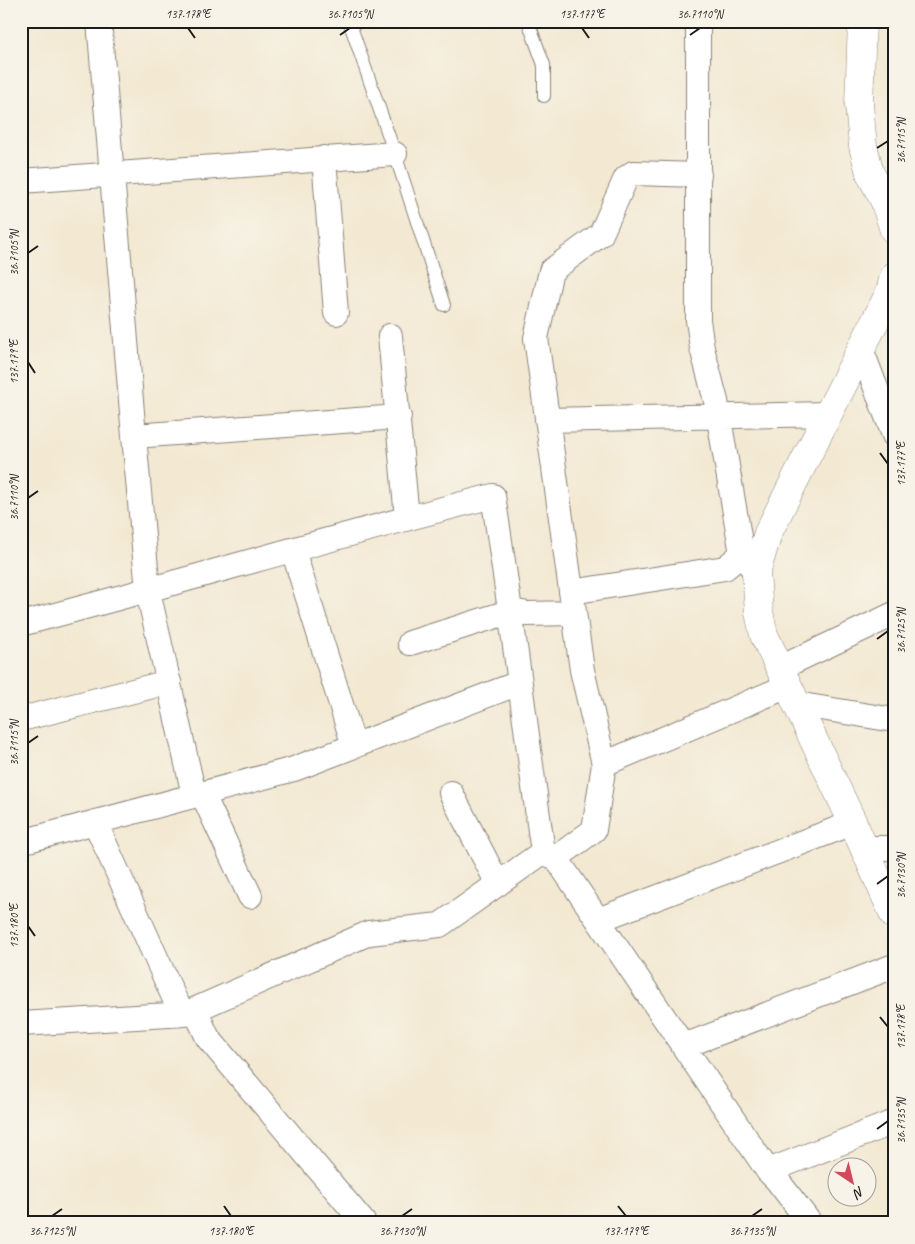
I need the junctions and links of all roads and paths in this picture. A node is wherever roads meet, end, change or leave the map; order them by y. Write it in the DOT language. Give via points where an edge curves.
graph roads {
  1 [pos="99,21"];
  2 [pos="349,21"];
  3 [pos="528,21"];
  4 [pos="698,21"];
  5 [pos="862,21"];
  6 [pos="544,96"];
  7 [pos="395,154"];
  8 [pos="324,158"];
  9 [pos="113,174"];
  10 [pos="698,174"];
  11 [pos="21,181"];
  12 [pos="894,230"];
  13 [pos="892,287"];
  14 [pos="444,305"];
  15 [pos="336,313"];
  16 [pos="390,336"];
  17 [pos="861,349"];
  18 [pos="828,414"];
  19 [pos="718,416"];
  20 [pos="399,417"];
  21 [pos="547,420"];
  22 [pos="894,434"];
  23 [pos="134,436"];
  24 [pos="406,518"];
  25 [pos="293,550"];
  26 [pos="749,564"];
  27 [pos="148,591"];
  28 [pos="573,603"];
  29 [pos="512,611"];
  30 [pos="894,614"];
  31 [pos="21,624"];
  32 [pos="410,643"];
  33 [pos="169,682"];
  34 [pos="519,683"];
  35 [pos="788,686"];
  36 [pos="21,720"];
  37 [pos="894,720"];
  38 [pos="354,746"];
  39 [pos="604,764"];
  40 [pos="451,793"];
  41 [pos="198,794"];
  42 [pos="95,822"];
  43 [pos="853,823"];
  44 [pos="22,838"];
  45 [pos="864,848"];
  46 [pos="894,848"];
  47 [pos="549,855"];
  48 [pos="498,884"];
  49 [pos="250,896"];
  50 [pos="894,915"];
  51 [pos="598,920"];
  52 [pos="894,966"];
  53 [pos="190,1012"];
  54 [pos="21,1024"];
  55 [pos="684,1046"];
  56 [pos="894,1122"];
  57 [pos="768,1171"];
  58 [pos="808,1222"];
  59 [pos="364,1223"];
  1 -- 9 [label="street"];
  2 -- 7 [label="lane"];
  3 -- 6 [label="lane" via="544,65"];
  4 -- 10 [label="street"];
  5 -- 12 [label="street" via="859,105 863,146 870,173"];
  7 -- 8 [label="street"];
  7 -- 14 [label="lane"];
  8 -- 9 [label="street"];
  8 -- 15 [label="street"];
  9 -- 11 [label="street"];
  9 -- 23 [label="street"];
  10 -- 19 [label="street" via="698,320"];
  10 -- 21 [label="street" via="633,173 626,178 601,234 551,271 536,338"];
  13 -- 17 [label="street"];
  16 -- 20 [label="street"];
  17 -- 18 [label="street"];
  17 -- 22 [label="street"];
  18 -- 19 [label="street"];
  18 -- 26 [label="street"];
  19 -- 21 [label="street"];
  19 -- 26 [label="street"];
  20 -- 23 [label="street"];
  20 -- 24 [label="street"];
  21 -- 28 [label="street"];
  23 -- 27 [label="street"];
  24 -- 25 [label="street"];
  24 -- 29 [label="street" via="493,496"];
  25 -- 27 [label="street"];
  25 -- 38 [label="street"];
  26 -- 28 [label="street"];
  26 -- 35 [label="street" via="764,635"];
  27 -- 31 [label="street"];
  27 -- 33 [label="street"];
  28 -- 29 [label="street" via="527,614"];
  28 -- 39 [label="street" via="582,670"];
  29 -- 32 [label="street"];
  29 -- 34 [label="street"];
  30 -- 35 [label="street"];
  33 -- 36 [label="street"];
  33 -- 41 [label="street"];
  34 -- 38 [label="street"];
  34 -- 47 [label="street"];
  35 -- 37 [label="street"];
  35 -- 39 [label="street"];
  35 -- 43 [label="street"];
  38 -- 41 [label="street" via="294,769"];
  39 -- 47 [label="street" via="594,830"];
  40 -- 48 [label="street"];
  41 -- 42 [label="street"];
  41 -- 49 [label="street"];
  42 -- 44 [label="street"];
  42 -- 53 [label="street" via="176,1002"];
  43 -- 45 [label="street"];
  43 -- 51 [label="street"];
  45 -- 46 [label="street"];
  45 -- 50 [label="street"];
  47 -- 48 [label="street"];
  47 -- 51 [label="street"];
  48 -- 53 [label="street" via="440,925 368,934"];
  51 -- 55 [label="street"];
  52 -- 55 [label="street"];
  53 -- 54 [label="street"];
  53 -- 59 [label="street" via="208,1038"];
  55 -- 57 [label="street"];
  56 -- 57 [label="street"];
  57 -- 58 [label="street"];
}
